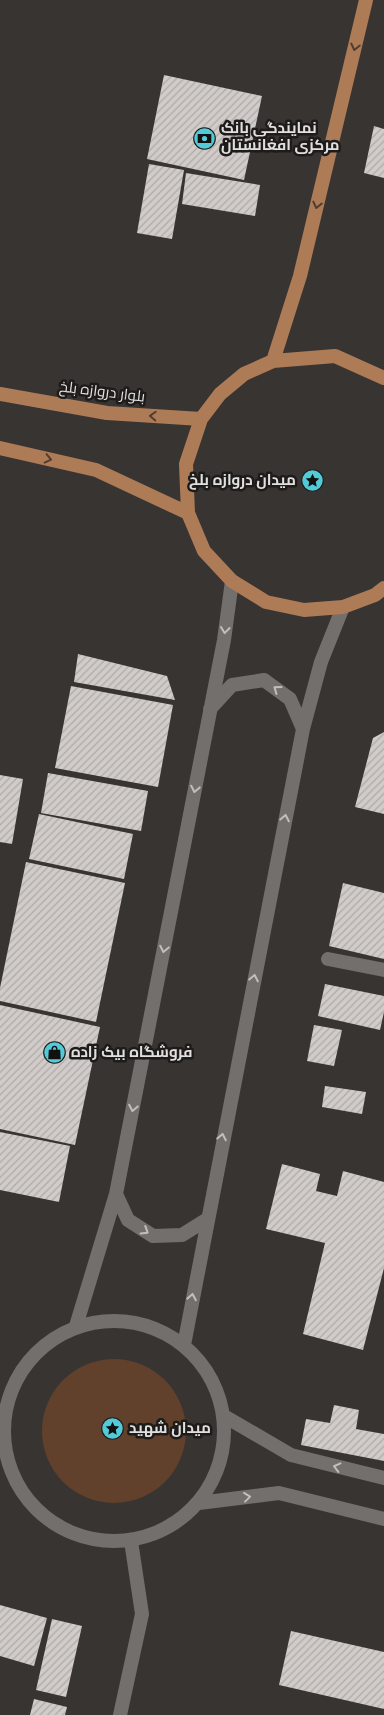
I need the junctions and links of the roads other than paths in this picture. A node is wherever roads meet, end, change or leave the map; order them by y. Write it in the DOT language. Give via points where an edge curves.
graph roads {
  1 [pos="366,0"];
  2 [pos="273,361"];
  3 [pos="384,378"];
  4 [pos="0,394"];
  5 [pos="201,419"];
  6 [pos="0,448"];
  7 [pos="188,513"];
  8 [pos="232,582"];
  9 [pos="384,588"];
  10 [pos="343,607"];
  11 [pos="210,709"];
  12 [pos="303,729"];
  13 [pos="328,959"];
  14 [pos="384,970"];
  15 [pos="116,1194"];
  16 [pos="206,1220"];
  17 [pos="76,1326"];
  18 [pos="184,1345"];
  19 [pos="224,1416"];
  20 [pos="1,1426"];
  21 [pos="384,1478"];
  22 [pos="199,1503"];
  23 [pos="384,1519"];
  24 [pos="131,1541"];
  25 [pos="120,1715"];
  1 -- 2 [label="main road, one-way" via="300,276"];
  2 -- 3 [label="main road" via="335,356"];
  2 -- 5 [label="main road" via="244,374 220,394"];
  5 -- 4 [label="main road, بلوار دروازه بلخ, one-way" via="107,413"];
  5 -- 7 [label="main road" via="186,464"];
  6 -- 7 [label="main road, one-way" via="96,470"];
  7 -- 8 [label="main road" via="204,550"];
  8 -- 10 [label="main road" via="266,602 304,610"];
  8 -- 11 [label="street, one-way"];
  9 -- 10 [label="main road" via="375,595"];
  10 -- 12 [label="street" via="321,662"];
  12 -- 11 [label="street, one-way" via="290,699 264,680 232,685"];
  11 -- 15 [label="street, one-way"];
  16 -- 12 [label="street, one-way"];
  13 -- 14 [label="street"];
  15 -- 16 [label="street, one-way" via="128,1220 153,1236 182,1236"];
  15 -- 17 [label="street"];
  18 -- 16 [label="street, one-way"];
  17 -- 18 [label="street" via="113,1320 151,1326"];
  17 -- 20 [label="street" via="39,1348 13,1384"];
  18 -- 19 [label="street" via="211,1377"];
  21 -- 19 [label="street, one-way" via="291,1455"];
  19 -- 22 [label="street" via="224,1448 215,1477"];
  20 -- 24 [label="street" via="6,1459 15,1481 40,1514 67,1532 98,1541"];
  22 -- 23 [label="street, one-way" via="279,1493"];
  22 -- 24 [label="street" via="180,1521 156,1534"];
  24 -- 25 [label="street" via="142,1614"];
}
